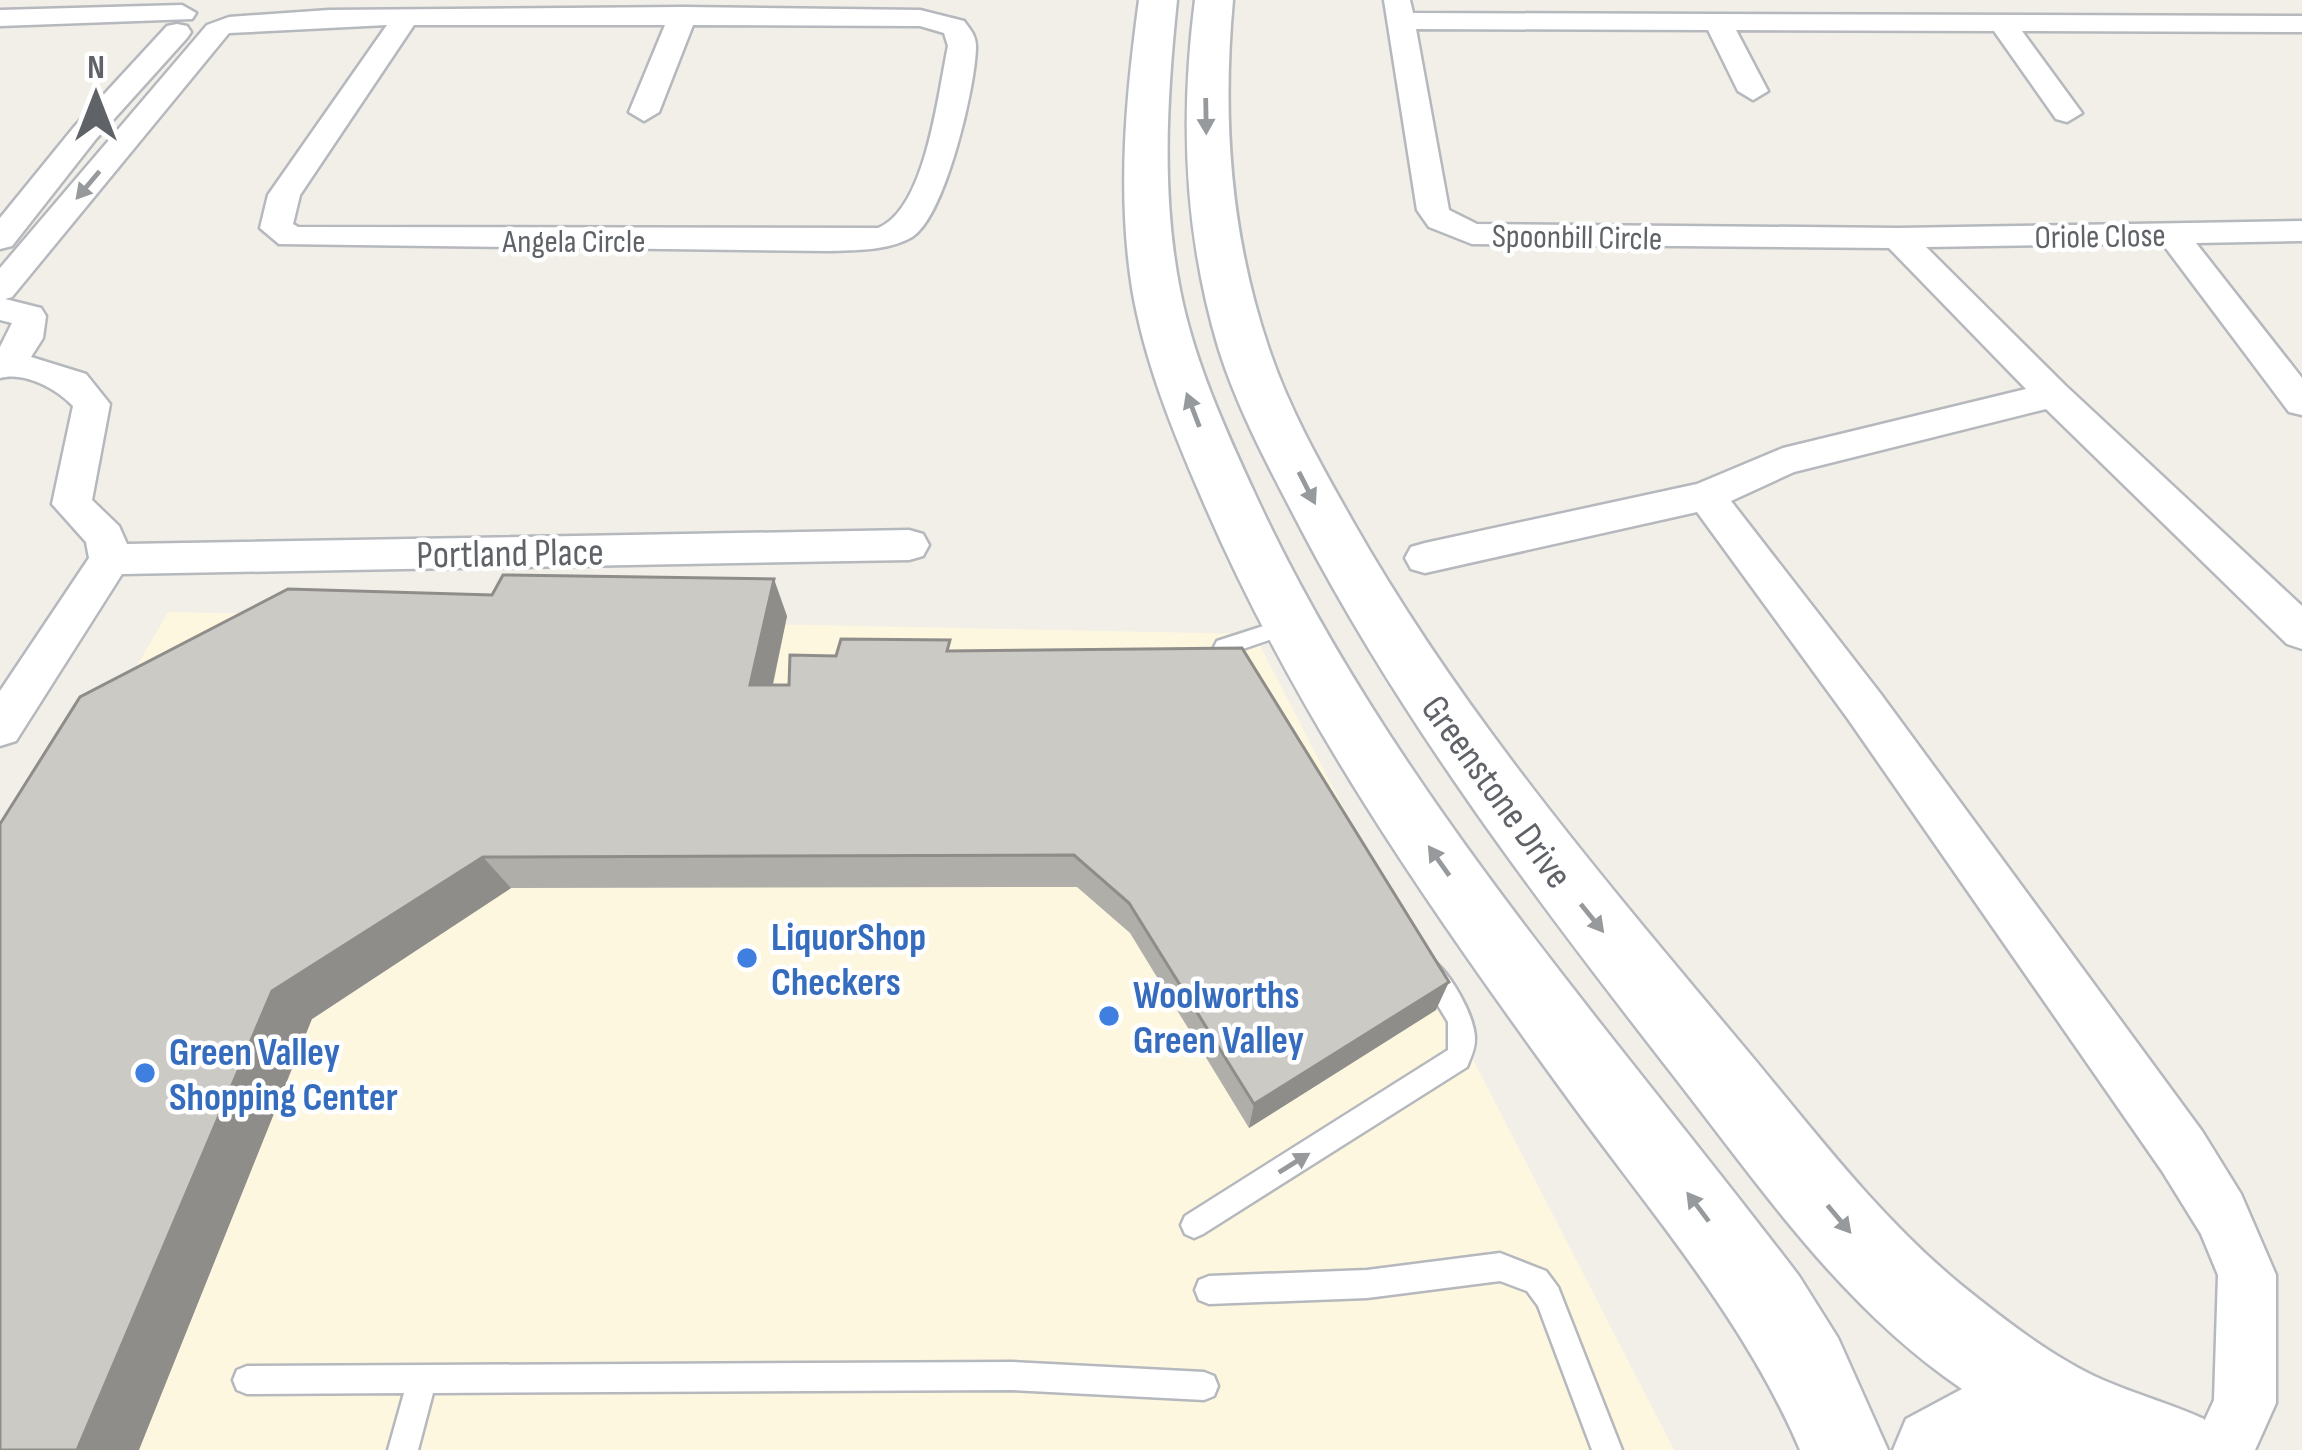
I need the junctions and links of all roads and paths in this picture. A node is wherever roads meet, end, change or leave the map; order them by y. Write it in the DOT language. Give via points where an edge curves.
graph roads {
  1 [pos="1158,0"];
  2 [pos="1214,0"];
  3 [pos="1399,10"];
  4 [pos="209,15"];
  5 [pos="683,15"];
  6 [pos="406,17"];
  7 [pos="0,18"];
  8 [pos="1719,24"];
  9 [pos="2302,24"];
  10 [pos="2004,26"];
  11 [pos="1753,91"];
  12 [pos="644,112"];
  13 [pos="2067,113"];
  14 [pos="2302,231"];
  15 [pos="2173,235"];
  16 [pos="1898,238"];
  17 [pos="0,239"];
  18 [pos="0,290"];
  19 [pos="0,309"];
  20 [pos="4,363"];
  21 [pos="2053,395"];
  22 [pos="2302,403"];
  23 [pos="1706,496"];
  24 [pos="909,545"];
  25 [pos="1425,558"];
  26 [pos="110,560"];
  27 [pos="1288,626"];
  28 [pos="2302,632"];
  29 [pos="1249,686"];
  30 [pos="0,728"];
  31 [pos="1408,938"];
  32 [pos="1194,1225"];
  33 [pos="1209,1290"];
  34 [pos="422,1379"];
  35 [pos="247,1380"];
  36 [pos="1204,1386"];
  37 [pos="2085,1419"];
  38 [pos="403,1450"];
  39 [pos="1607,1450"];
  40 [pos="1844,1450"];
  41 [pos="1937,1450"];
  42 [pos="2173,1450"];
  43 [pos="2223,1450"];
  27 -- 1 [label="main road, one-way" via="1230,505 1156,293 1143,178"];
  2 -- 37 [label="main road, Greenstone Drive, one-way" via="1206,147 1230,301 1281,438 1360,592 1568,889 1868,1252 1942,1322"];
  3 -- 8 [label="street, Spoonbill Circle"];
  3 -- 16 [label="street, Spoonbill Circle" via="1433,210 1452,227 1494,237"];
  4 -- 6 [label="street"];
  4 -- 7 [label="street"];
  4 -- 17 [label="street" via="85,134"];
  4 -- 18 [label="street, one-way"];
  5 -- 6 [label="street"];
  5 -- 6 [label="street, Angela Circle" via="920,17 954,26 962,46 925,203 903,229 829,241 291,237 276,228 284,195"];
  5 -- 12 [label="street"];
  8 -- 10 [label="street, Spoonbill Circle"];
  8 -- 11 [label="street"];
  9 -- 10 [label="street, Spoonbill Circle"];
  10 -- 13 [label="street"];
  14 -- 15 [label="street, Oriole Close"];
  15 -- 16 [label="street, Oriole Close"];
  15 -- 22 [label="street"];
  16 -- 21 [label="street"];
  19 -- 20 [label="street" via="28,316 28,335"];
  20 -- 26 [label="street" via="74,383 92,404 72,504 104,536"];
  21 -- 23 [label="street" via="1783,461"];
  21 -- 28 [label="street"];
  23 -- 25 [label="street"];
  23 -- 43 [label="street" via="2221,1214 2247,1275 2245,1403"];
  24 -- 26 [label="street, Portland Place"];
  26 -- 30 [label="street"];
  27 -- 29 [label="lane" via="1224,647"];
  40 -- 27 [label="main road, one-way" via="1770,1305 1472,908"];
  32 -- 31 [label="lane, one-way" via="1458,1058 1463,1026"];
  33 -- 39 [label="lane" via="1517,1271 1548,1297"];
  34 -- 35 [label="lane"];
  34 -- 36 [label="lane" via="1012,1376"];
  34 -- 38 [label="lane"];
  37 -- 41 [label="main road" via="2008,1417"];
  37 -- 42 [label="main road"];
}
